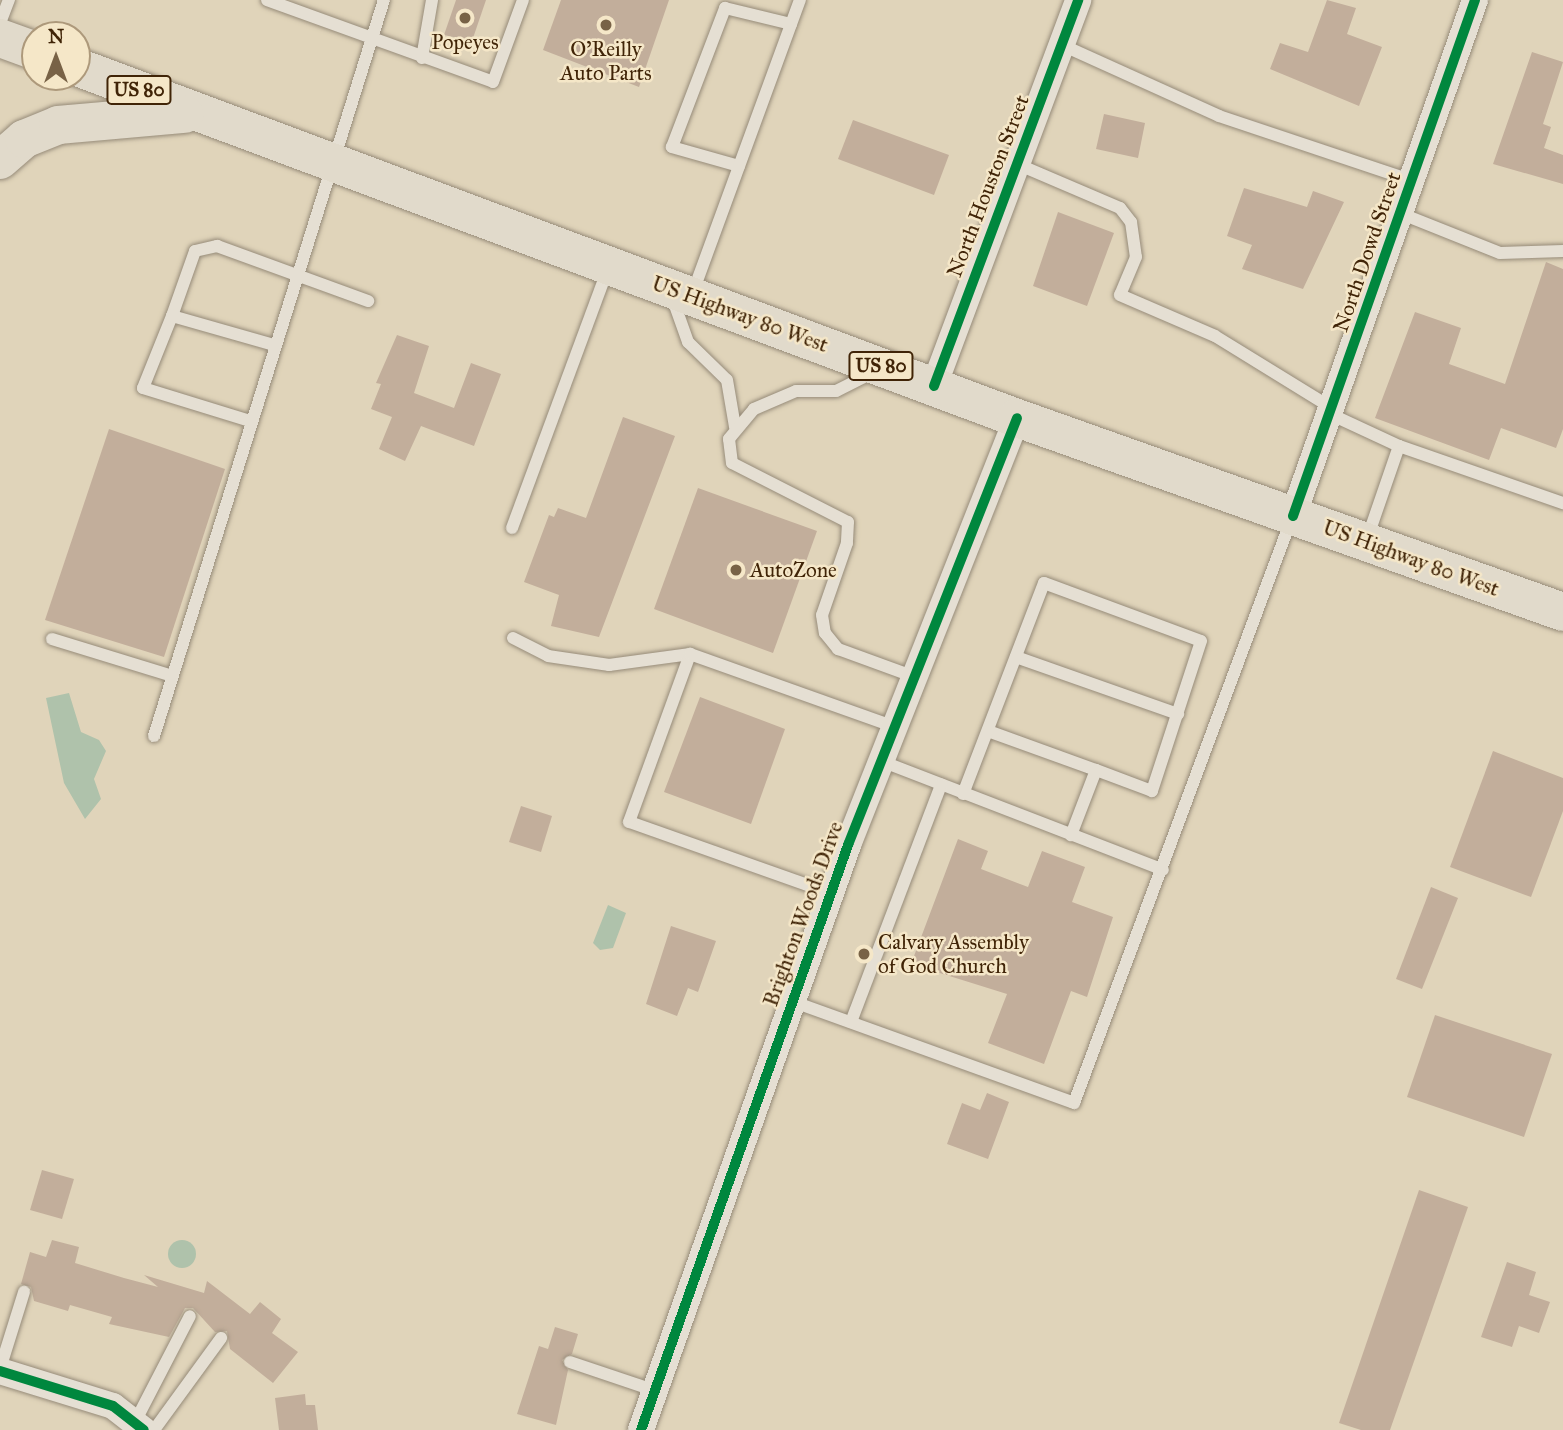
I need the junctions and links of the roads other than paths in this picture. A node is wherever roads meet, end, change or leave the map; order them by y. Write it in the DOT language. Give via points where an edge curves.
graph roads {
  1 [pos="9,0"];
  2 [pos="267,0"];
  3 [pos="384,0"];
  4 [pos="432,0"];
  5 [pos="523,0"];
  6 [pos="800,0"];
  7 [pos="1078,0"];
  8 [pos="1475,0"];
  9 [pos="304,6"];
  10 [pos="0,23"];
  11 [pos="791,24"];
  12 [pos="371,37"];
  13 [pos="0,38"];
  14 [pos="1062,45"];
  15 [pos="21,46"];
  16 [pos="422,58"];
  17 [pos="91,72"];
  18 [pos="201,113"];
  19 [pos="0,160"];
  20 [pos="329,161"];
  21 [pos="1017,164"];
  22 [pos="739,166"];
  23 [pos="1413,181"];
  24 [pos="1402,215"];
  25 [pos="1563,251"];
  26 [pos="609,265"];
  27 [pos="296,271"];
  28 [pos="680,291"];
  29 [pos="368,301"];
  30 [pos="172,316"];
  31 [pos="274,345"];
  32 [pos="884,368"];
  33 [pos="934,386"];
  34 [pos="1331,411"];
  35 [pos="1017,418"];
  36 [pos="250,421"];
  37 [pos="735,427"];
  38 [pos="1399,446"];
  39 [pos="1563,503"];
  40 [pos="1293,516"];
  41 [pos="512,528"];
  42 [pos="1366,542"];
  43 [pos="1563,612"];
  44 [pos="513,638"];
  45 [pos="52,639"];
  46 [pos="690,654"];
  47 [pos="1016,657"];
  48 [pos="172,676"];
  49 [pos="915,677"];
  50 [pos="1178,714"];
  51 [pos="895,727"];
  52 [pos="988,731"];
  53 [pos="154,736"];
  54 [pos="881,761"];
  55 [pos="1096,770"];
  56 [pos="941,785"];
  57 [pos="963,794"];
  58 [pos="1071,835"];
  59 [pos="1163,870"];
  60 [pos="830,893"];
  61 [pos="791,1001"];
  62 [pos="851,1022"];
  63 [pos="24,1292"];
  64 [pos="190,1316"];
  65 [pos="221,1338"];
  66 [pos="570,1362"];
  67 [pos="0,1370"];
  68 [pos="653,1390"];
  69 [pos="144,1427"];
  70 [pos="640,1430"];
  1 -- 10 [label="lane"];
  2 -- 9 [label="lane"];
  3 -- 12 [label="lane"];
  4 -- 16 [label="lane"];
  5 -- 16 [label="lane" via="494,82"];
  6 -- 11 [label="lane"];
  7 -- 14 [label="street, North Houston Street"];
  8 -- 23 [label="street, North Dowd Street"];
  9 -- 12 [label="lane"];
  11 -- 22 [label="lane"];
  11 -- 22 [label="lane" via="725,8 672,147"];
  12 -- 16 [label="lane"];
  12 -- 20 [label="lane"];
  13 -- 15 [label="main road"];
  14 -- 21 [label="street, North Houston Street"];
  14 -- 23 [label="lane" via="1219,116"];
  17 -- 18 [label="main road, US Highway 80 West / US 80"];
  18 -- 19 [label="main road" via="58,125 23,139"];
  18 -- 20 [label="main road, US Highway 80 West / US 80"];
  20 -- 26 [label="main road, US Highway 80 West / US 80"];
  20 -- 27 [label="lane"];
  21 -- 33 [label="street, North Houston Street"];
  21 -- 34 [label="lane" via="1120,208 1131,222 1136,257 1120,295 1215,336"];
  22 -- 28 [label="lane"];
  23 -- 24 [label="street, North Dowd Street"];
  24 -- 25 [label="lane" via="1500,253"];
  24 -- 34 [label="street, North Dowd Street"];
  26 -- 28 [label="main road, US Highway 80 West / US 80"];
  26 -- 41 [label="lane"];
  27 -- 29 [label="lane"];
  27 -- 30 [label="lane" via="237,249 195,251"];
  27 -- 31 [label="lane"];
  28 -- 32 [label="main road, US Highway 80 West / US 80"];
  28 -- 37 [label="lane" via="688,342 727,380"];
  30 -- 31 [label="lane"];
  30 -- 36 [label="lane" via="143,388"];
  31 -- 36 [label="lane"];
  32 -- 33 [label="main road, US Highway 80 West / US 80"];
  32 -- 37 [label="lane" via="836,391 773,398"];
  33 -- 35 [label="main road, US Highway 80 West / US 80"];
  34 -- 38 [label="lane"];
  34 -- 40 [label="street, North Dowd Street"];
  35 -- 40 [label="main road, US Highway 80 West / US 80"];
  35 -- 49 [label="street, Brighton Woods Drive"];
  36 -- 48 [label="lane"];
  37 -- 49 [label="lane" via="732,463 747,476 836,511 848,522 822,615 825,634 838,649"];
  38 -- 39 [label="lane"];
  38 -- 42 [label="lane"];
  40 -- 42 [label="main road, US Highway 80 West / US 80"];
  40 -- 59 [label="lane"];
  42 -- 43 [label="main road, US Highway 80 West / US 80"];
  44 -- 46 [label="lane" via="548,656 609,666"];
  45 -- 48 [label="lane"];
  46 -- 51 [label="lane"];
  46 -- 60 [label="lane" via="629,822"];
  47 -- 50 [label="lane"];
  47 -- 50 [label="lane" via="1044,583 1201,642"];
  47 -- 52 [label="lane"];
  48 -- 53 [label="lane"];
  49 -- 51 [label="street, Brighton Woods Drive"];
  50 -- 55 [label="lane" via="1152,791"];
  51 -- 54 [label="street, Brighton Woods Drive"];
  52 -- 55 [label="lane"];
  52 -- 57 [label="lane"];
  54 -- 56 [label="lane"];
  54 -- 60 [label="street, Brighton Woods Drive"];
  55 -- 58 [label="lane"];
  56 -- 57 [label="lane"];
  56 -- 62 [label="lane"];
  57 -- 58 [label="lane"];
  58 -- 59 [label="lane"];
  59 -- 62 [label="lane" via="1074,1103"];
  60 -- 61 [label="street, Brighton Woods Drive"];
  61 -- 62 [label="lane"];
  61 -- 68 [label="street, Brighton Woods Drive"];
  63 -- 67 [label="lane"];
  64 -- 69 [label="lane"];
  65 -- 69 [label="lane"];
  66 -- 68 [label="lane"];
  67 -- 69 [label="street" via="113,1406"];
  68 -- 70 [label="street, Brighton Woods Drive"];
}
